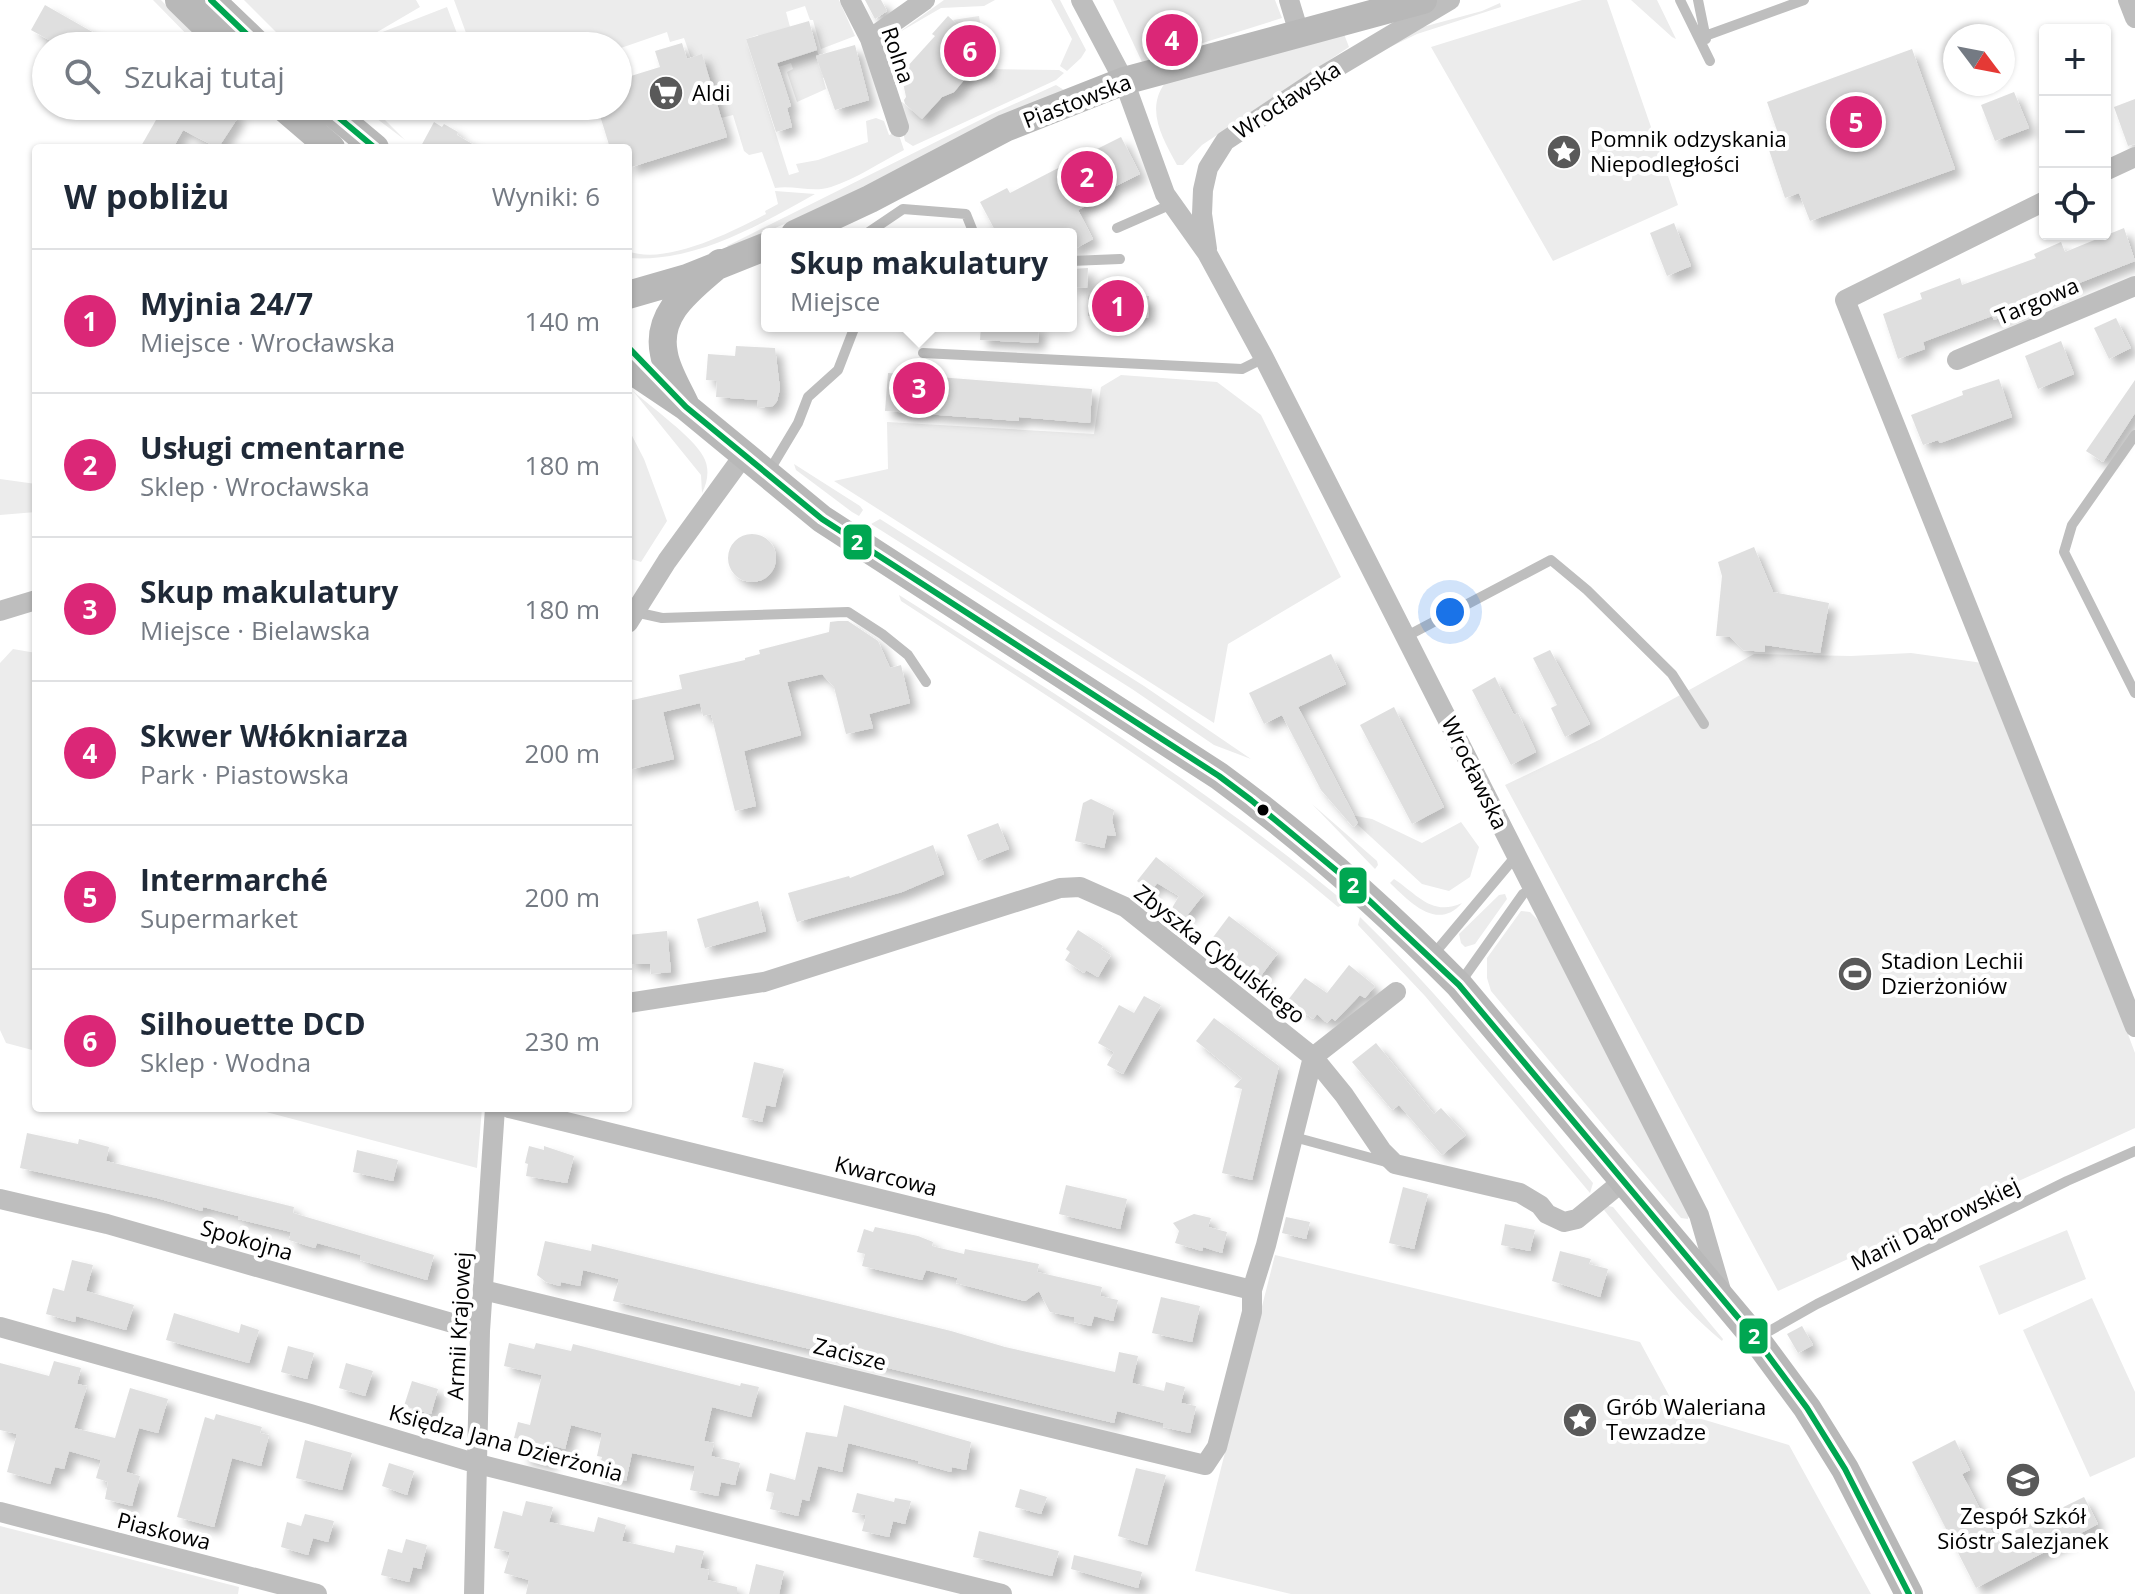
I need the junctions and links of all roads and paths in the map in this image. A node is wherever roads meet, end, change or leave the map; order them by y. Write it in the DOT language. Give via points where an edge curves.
graph roads {
  1 [pos="179,0"];
  2 [pos="211,0"];
  3 [pos="850,0"];
  4 [pos="925,0"];
  5 [pos="1081,0"];
  6 [pos="1289,0"];
  7 [pos="1423,0"];
  8 [pos="1450,0"];
  9 [pos="1680,0"];
  10 [pos="1698,0"];
  11 [pos="1804,0"];
  12 [pos="2128,0"];
  13 [pos="2135,18"];
  14 [pos="221,32"];
  15 [pos="224,32"];
  16 [pos="1299,33"];
  17 [pos="1705,36"];
  18 [pos="870,39"];
  19 [pos="1124,81"];
  20 [pos="298,120"];
  21 [pos="342,120"];
  22 [pos="899,127"];
  23 [pos="326,144"];
  24 [pos="370,144"];
  25 [pos="2135,157"];
  26 [pos="2111,168"];
  27 [pos="1172,204"];
  28 [pos="2039,204"];
  29 [pos="808,228"];
  30 [pos="875,228"];
  31 [pos="972,228"];
  32 [pos="1117,228"];
  33 [pos="761,248"];
  34 [pos="1207,253"];
  35 [pos="1120,259"];
  36 [pos="1077,261"];
  37 [pos="720,263"];
  38 [pos="632,272"];
  39 [pos="2135,286"];
  40 [pos="632,294"];
  41 [pos="853,332"];
  42 [pos="632,351"];
  43 [pos="923,353"];
  44 [pos="1264,358"];
  45 [pos="1957,360"];
  46 [pos="632,371"];
  47 [pos="686,407"];
  48 [pos="2135,435"];
  49 [pos="744,455"];
  50 [pos="766,475"];
  51 [pos="32,601"];
  52 [pos="0,611"];
  53 [pos="632,617"];
  54 [pos="1407,636"];
  55 [pos="926,682"];
  56 [pos="2135,693"];
  57 [pos="1704,724"];
  58 [pos="1516,856"];
  59 [pos="1533,888"];
  60 [pos="1431,957"];
  61 [pos="1459,985"];
  62 [pos="1396,992"];
  63 [pos="632,1002"];
  64 [pos="2135,1027"];
  65 [pos="1313,1057"];
  66 [pos="495,1112"];
  67 [pos="525,1112"];
  68 [pos="1294,1137"];
  69 [pos="2135,1151"];
  70 [pos="1395,1164"];
  71 [pos="1622,1182"];
  72 [pos="0,1199"];
  73 [pos="483,1290"];
  74 [pos="1252,1290"];
  75 [pos="1724,1302"];
  76 [pos="0,1327"];
  77 [pos="480,1331"];
  78 [pos="1756,1339"];
  79 [pos="478,1464"];
  80 [pos="0,1512"];
  81 [pos="317,1594"];
  82 [pos="474,1594"];
  83 [pos="1002,1594"];
  84 [pos="1909,1594"];
  1 -- 14 [label="main road"];
  2 -- 15 [label="main road"];
  3 -- 18 [label="street, Rolna"];
  4 -- 18 [label="street"];
  5 -- 19 [label="street, Wrocławska"];
  6 -- 16 [label="street"];
  7 -- 16 [label="main road, Piastowska"];
  8 -- 34 [label="street, Wrocławska" via="1225,141 1208,168 1203,190"];
  9 -- 17 [label="lane" via="1710,61"];
  10 -- 17 [label="lane"];
  11 -- 17 [label="lane"];
  12 -- 13 [label="street"];
  16 -- 19 [label="main road, Piastowska"];
  18 -- 22 [label="street, Rolna"];
  19 -- 27 [label="street, Wrocławska"];
  19 -- 29 [label="main road, Piastowska" via="1005,128"];
  20 -- 23 [label="main road"];
  21 -- 24 [label="main road"];
  25 -- 26 [label="street"];
  27 -- 32 [label="lane"];
  27 -- 34 [label="street, Wrocławska"];
  28 -- 64 [label="street" via="1845,300"];
  30 -- 31 [label="lane" via="903,209 966,214"];
  33 -- 37 [label="main road"];
  34 -- 44 [label="street, Wrocławska"];
  35 -- 36 [label="lane"];
  37 -- 38 [label="main road"];
  37 -- 40 [label="main road"];
  37 -- 47 [label="main road" via="676,303 664,326 664,356"];
  39 -- 45 [label="street, Targowa"];
  41 -- 50 [label="lane" via="838,370 808,397"];
  42 -- 47 [label="main road"];
  43 -- 44 [label="lane" via="1242,369"];
  44 -- 54 [label="street, Wrocławska"];
  46 -- 47 [label="main road"];
  47 -- 49 [label="main road"];
  48 -- 56 [label="lane" via="2072,525 2064,552"];
  49 -- 50 [label="main road"];
  49 -- 53 [label="street"];
  50 -- 60 [label="main road" via="822,519 1219,776 1365,894"];
  51 -- 52 [label="street"];
  53 -- 55 [label="lane" via="848,612 908,655"];
  54 -- 57 [label="lane" via="1551,560 1672,674"];
  54 -- 58 [label="street, Wrocławska"];
  58 -- 59 [label="street, Wrocławska"];
  58 -- 60 [label="lane"];
  59 -- 61 [label="lane" via="1523,894"];
  59 -- 75 [label="street, Wrocławska" via="1699,1215"];
  60 -- 61 [label="main road"];
  61 -- 71 [label="main road"];
  62 -- 65 [label="street"];
  63 -- 65 [label="street, Zbyszka Cybulskiego" via="764,982 1060,888 1080,887 1125,907"];
  65 -- 68 [label="street"];
  65 -- 70 [label="street, Zbyszka Cybulskiego"];
  66 -- 73 [label="street, Armii Krajowej"];
  67 -- 74 [label="street, Kwarcowa"];
  68 -- 70 [label="lane"];
  68 -- 74 [label="street"];
  69 -- 78 [label="lane, Marii Dąbrowskiej" via="1817,1304"];
  70 -- 71 [label="street" via="1520,1193 1564,1222 1577,1219"];
  71 -- 75 [label="main road"];
  72 -- 77 [label="street, Spokojna" via="107,1224"];
  73 -- 74 [label="street, Zacisze" via="1205,1465 1217,1447 1252,1312"];
  73 -- 77 [label="street, Armii Krajowej"];
  75 -- 78 [label="main road"];
  76 -- 79 [label="street, Księdza Jana Dzierżonia"];
  77 -- 79 [label="street, Armii Krajowej"];
  78 -- 84 [label="main road" via="1845,1469"];
  79 -- 82 [label="street, Armii Krajowej"];
  79 -- 83 [label="street, Księdza Jana Dzierżonia"];
  80 -- 81 [label="street, Piaskowa"];
}
